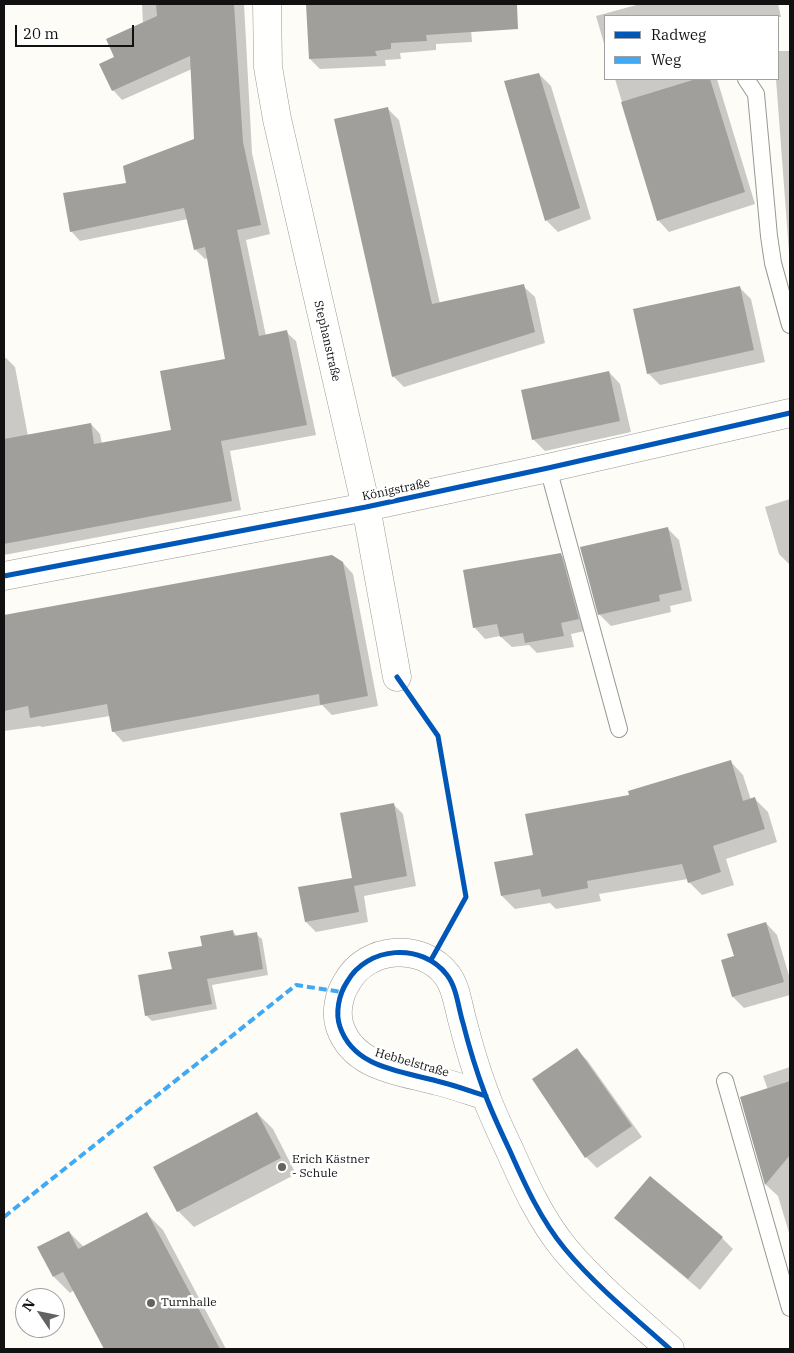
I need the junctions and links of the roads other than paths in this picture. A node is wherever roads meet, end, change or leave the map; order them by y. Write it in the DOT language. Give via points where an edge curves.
graph roads {
  1 [pos="267,4"];
  2 [pos="747,80"];
  3 [pos="790,325"];
  4 [pos="790,413"];
  5 [pos="548,468"];
  6 [pos="366,507"];
  7 [pos="4,576"];
  8 [pos="397,676"];
  9 [pos="619,729"];
  10 [pos="725,1081"];
  11 [pos="486,1096"];
  12 [pos="790,1308"];
  13 [pos="670,1349"];
  1 -- 6 [label="street, Stephanstraße" via="268,68 277,119"];
  2 -- 3 [label="lane" via="756,94 769,236"];
  4 -- 5 [label="street, Königstraße"];
  5 -- 6 [label="street, Königstraße"];
  5 -- 9 [label="lane"];
  6 -- 7 [label="street, Königstraße"];
  6 -- 8 [label="street, Stephanstraße"];
  10 -- 12 [label="lane"];
  11 -- 11 [label="street, Hebbelstraße" via="468,1044 456,994 440,968 424,957 404,952 380,956 356,969 347,980 338,1008 343,1037 352,1048 371,1062"];
  11 -- 13 [label="street, Hebbelstraße" via="532,1198 564,1248"];
}
